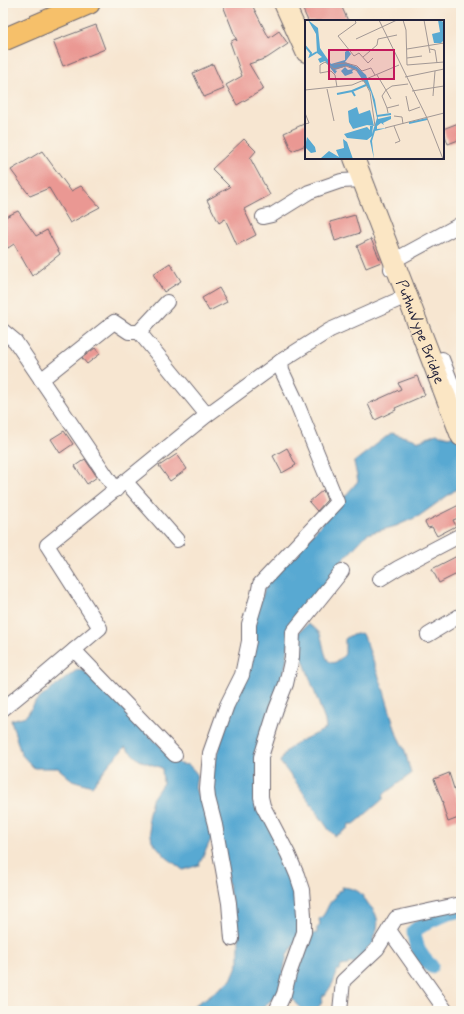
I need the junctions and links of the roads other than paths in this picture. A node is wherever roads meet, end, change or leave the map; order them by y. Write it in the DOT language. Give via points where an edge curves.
graph roads {
  1 [pos="89,3"];
  2 [pos="284,3"];
  3 [pos="3,40"];
  4 [pos="305,50"];
  5 [pos="354,159"];
  6 [pos="363,180"];
  7 [pos="263,217"];
  8 [pos="461,224"];
  9 [pos="395,266"];
  10 [pos="400,299"];
  11 [pos="167,302"];
  12 [pos="3,331"];
  13 [pos="139,332"];
  14 [pos="281,361"];
  15 [pos="41,380"];
  16 [pos="461,408"];
  17 [pos="208,415"];
  18 [pos="456,432"];
  19 [pos="121,486"];
  20 [pos="461,535"];
  21 [pos="177,540"];
  22 [pos="342,571"];
  23 [pos="380,579"];
  24 [pos="461,615"];
  25 [pos="428,635"];
  26 [pos="74,650"];
  27 [pos="3,709"];
  28 [pos="175,755"];
  29 [pos="461,904"];
  30 [pos="389,930"];
  31 [pos="232,939"];
  32 [pos="276,1011"];
  33 [pos="340,1011"];
  34 [pos="446,1011"];
  1 -- 3 [label="main road"];
  2 -- 4 [label="main road"];
  5 -- 6 [label="main road, PuthuVype Bridge"];
  6 -- 7 [label="street" via="340,181 309,192 272,215"];
  6 -- 9 [label="main road, PuthuVype Bridge"];
  8 -- 9 [label="street"];
  9 -- 10 [label="street" via="390,274"];
  9 -- 16 [label="street" via="405,265"];
  9 -- 18 [label="main road, PuthuVype Bridge" via="426,342"];
  10 -- 14 [label="street" via="330,330"];
  10 -- 18 [label="street"];
  11 -- 13 [label="street"];
  12 -- 15 [label="street" via="15,341"];
  13 -- 15 [label="street" via="129,332 114,322"];
  13 -- 17 [label="street"];
  14 -- 17 [label="street"];
  14 -- 31 [label="street" via="282,371 337,502 260,584 249,624 249,641 242,675 227,705 210,753 208,798 217,832 229,903"];
  15 -- 19 [label="street"];
  17 -- 19 [label="street"];
  19 -- 21 [label="street"];
  19 -- 26 [label="street" via="48,545 100,628"];
  20 -- 23 [label="street"];
  22 -- 32 [label="street" via="293,632 292,658 286,684 261,757 260,797 297,875 302,890 304,915 304,932"];
  24 -- 25 [label="street"];
  26 -- 27 [label="street"];
  26 -- 28 [label="street"];
  29 -- 30 [label="street" via="396,918"];
  30 -- 33 [label="street" via="377,949 343,981"];
  30 -- 34 [label="street"];
}
